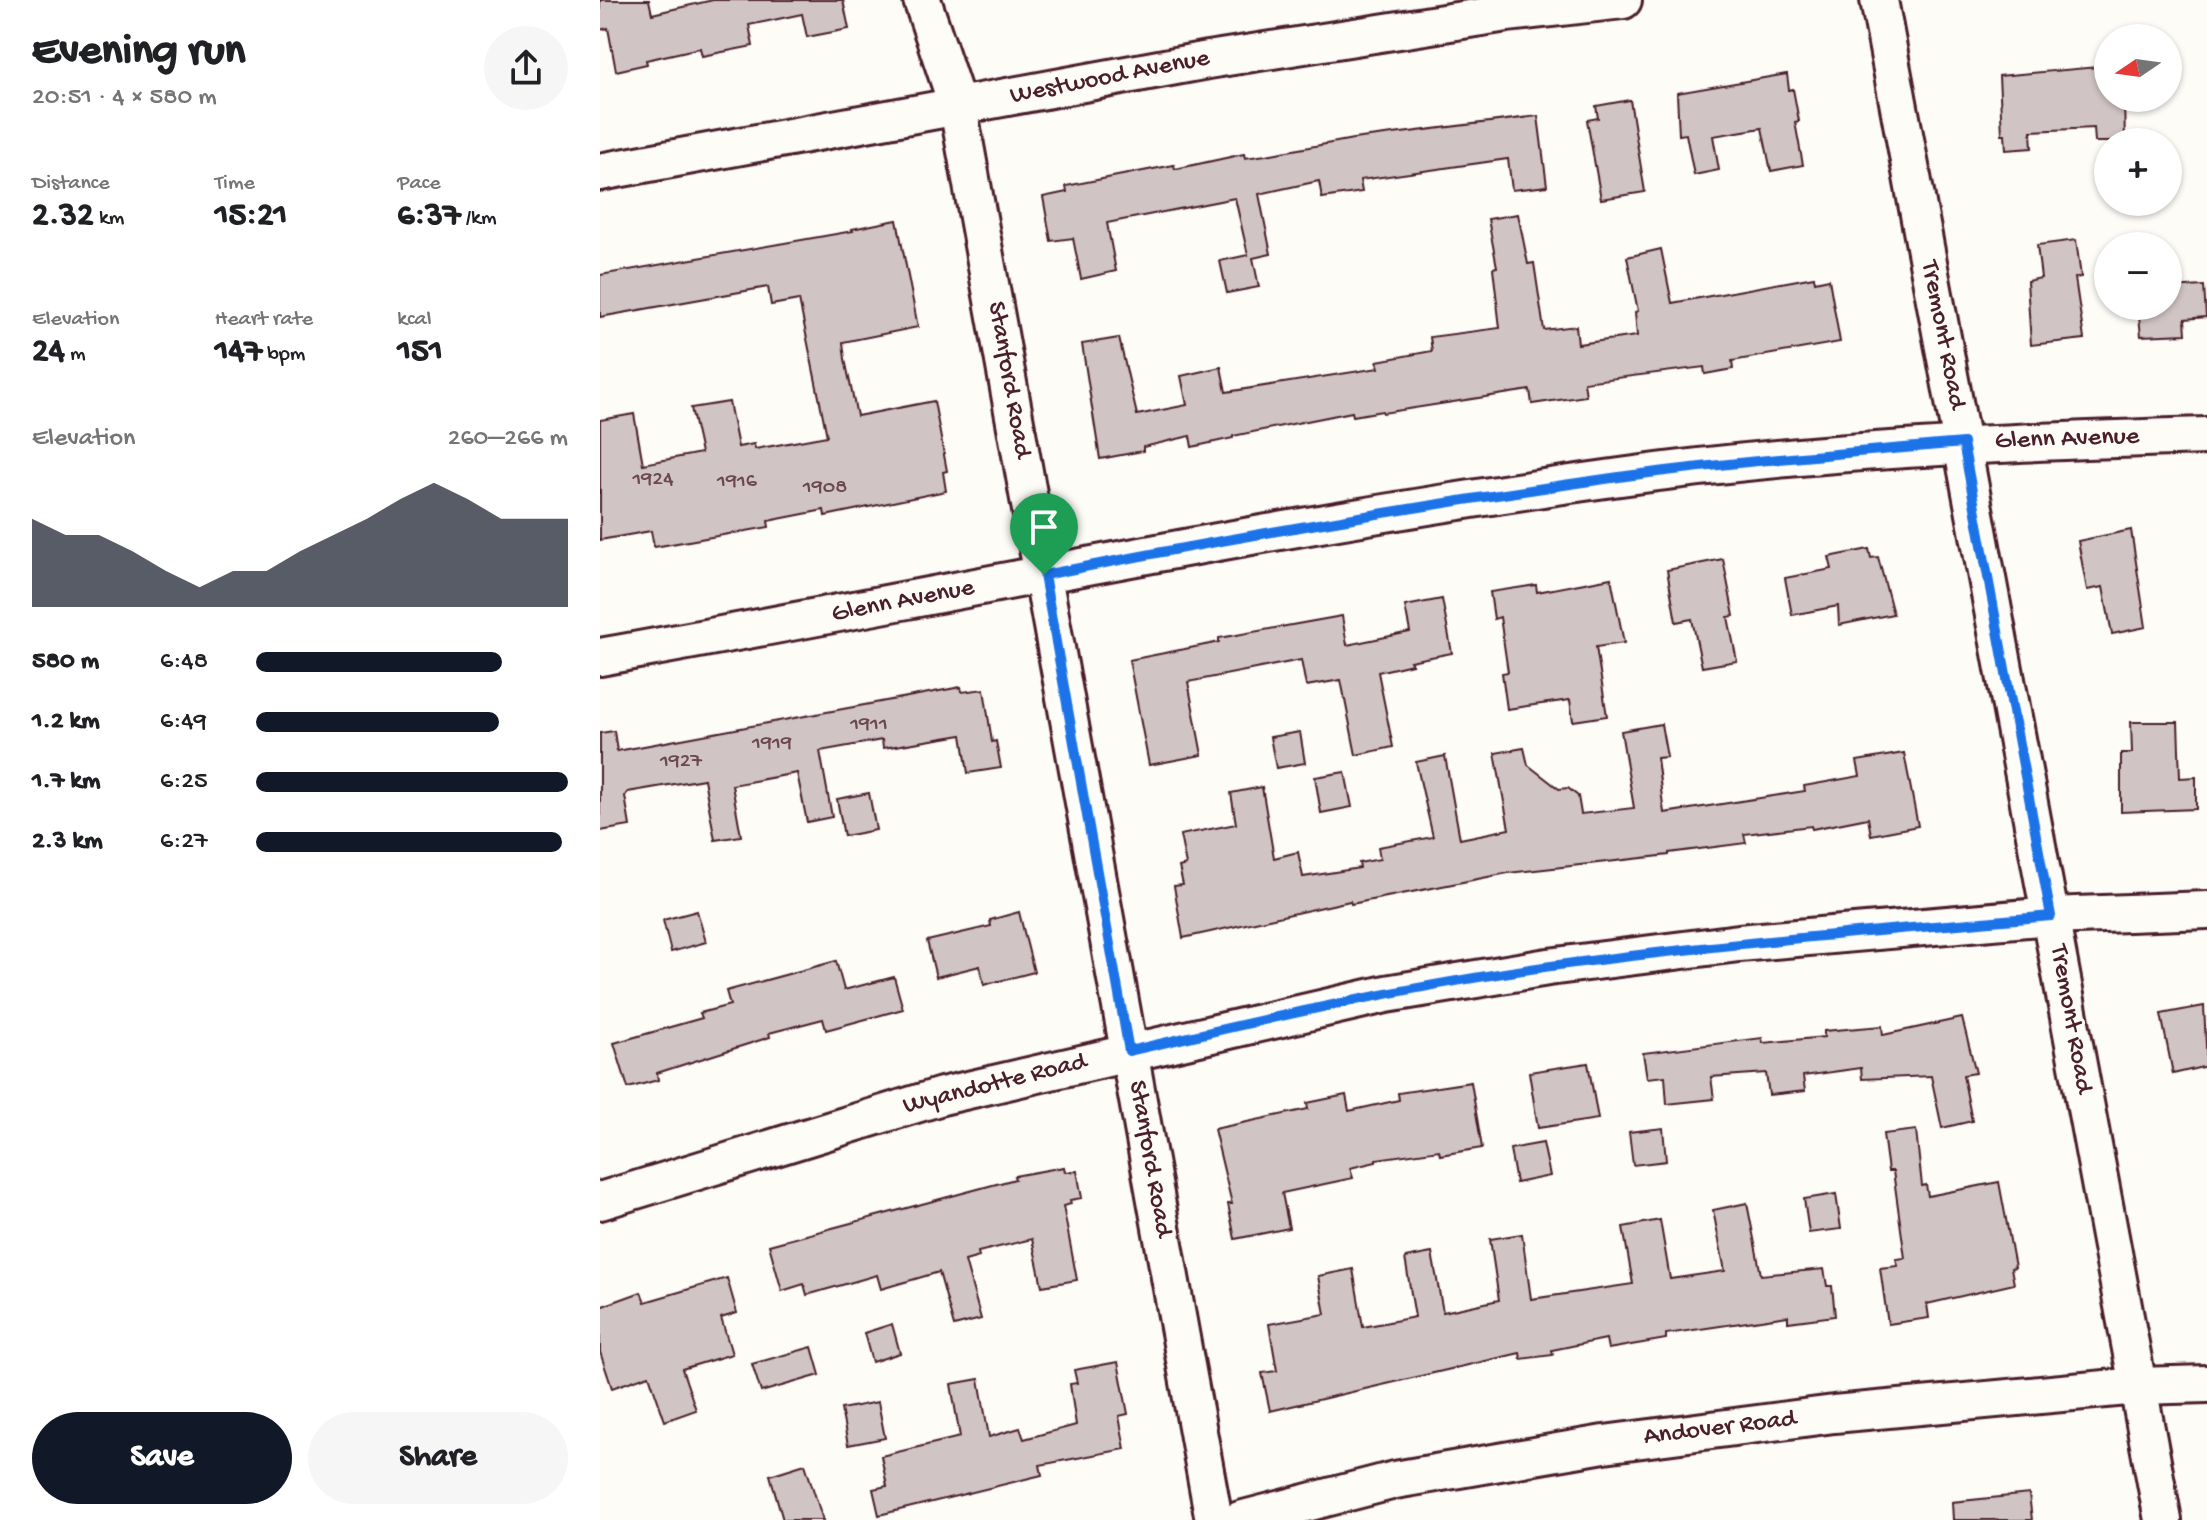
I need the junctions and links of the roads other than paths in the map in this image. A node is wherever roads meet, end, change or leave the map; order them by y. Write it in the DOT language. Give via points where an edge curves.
graph roads {
  1 [pos="922,0"];
  2 [pos="1623,0"];
  3 [pos="1879,0"];
  4 [pos="958,107"];
  5 [pos="600,172"];
  6 [pos="2207,436"];
  7 [pos="1963,443"];
  8 [pos="1044,575"];
  9 [pos="600,657"];
  10 [pos="2207,910"];
  11 [pos="2051,916"];
  12 [pos="1129,1051"];
  13 [pos="600,1201"];
  14 [pos="2207,1384"];
  15 [pos="2138,1386"];
  16 [pos="1214,1520"];
  17 [pos="1240,1520"];
  18 [pos="2163,1520"];
  1 -- 4 [label="street, Stanford Road"];
  2 -- 4 [label="street, Westwood Avenue" via="1224,57"];
  3 -- 7 [label="street, Tremont Road"];
  4 -- 5 [label="street, Westwood Avenue"];
  4 -- 8 [label="street, Stanford Road"];
  6 -- 7 [label="street, Glenn Avenue"];
  7 -- 8 [label="street, Glenn Avenue" via="1613,478"];
  7 -- 11 [label="street, Tremont Road"];
  8 -- 9 [label="street, Glenn Avenue"];
  8 -- 12 [label="street, Stanford Road"];
  10 -- 11 [label="street, Wyandotte Road"];
  11 -- 12 [label="street, Wyandotte Road" via="1739,943 1548,967 1386,994"];
  11 -- 15 [label="street, Tremont Road"];
  12 -- 13 [label="street, Wyandotte Road" via="942,1096"];
  12 -- 16 [label="street, Stanford Road"];
  14 -- 15 [label="street, Andover Road"];
  15 -- 17 [label="street, Andover Road" via="1834,1414 1589,1446 1395,1480"];
  15 -- 18 [label="street, Tremont Road"];
}
